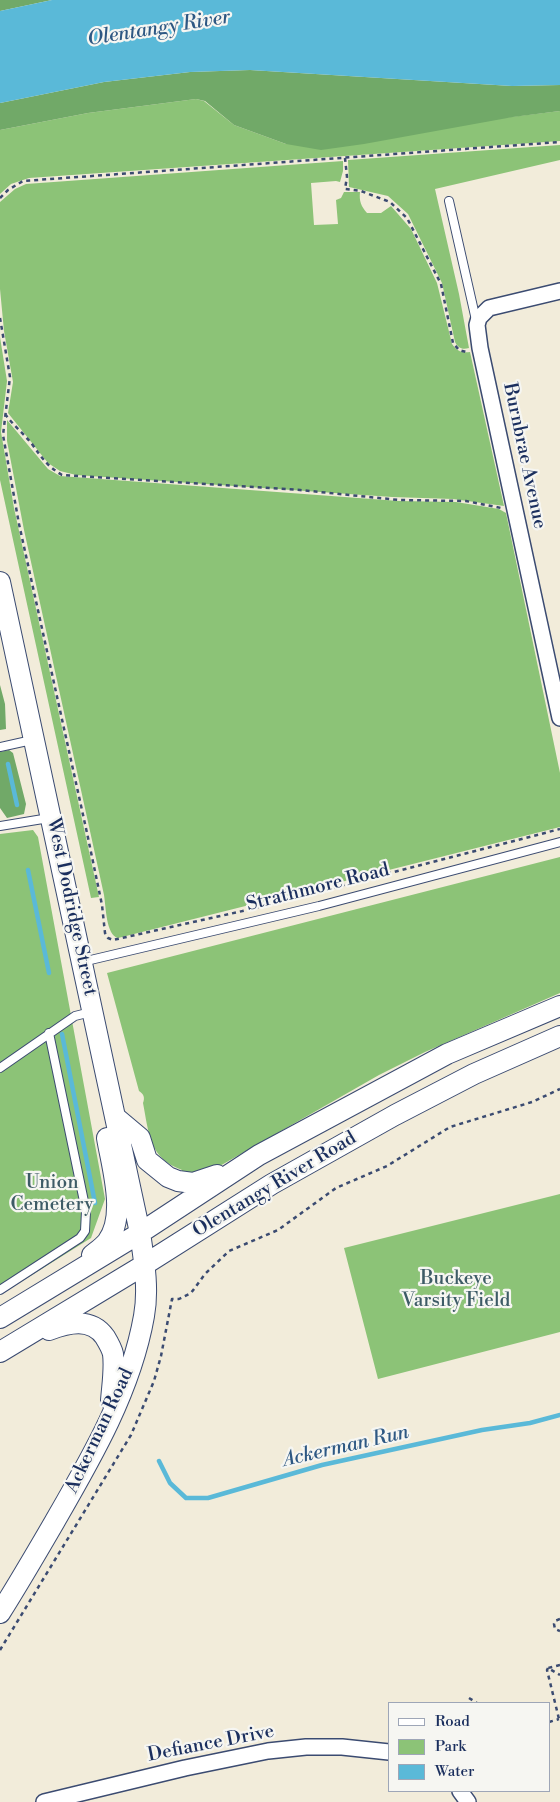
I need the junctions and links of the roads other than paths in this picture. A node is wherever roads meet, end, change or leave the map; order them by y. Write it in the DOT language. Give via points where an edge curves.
graph roads {
  1 [pos="449,201"];
  2 [pos="560,291"];
  3 [pos="477,325"];
  4 [pos="0,582"];
  5 [pos="560,718"];
  6 [pos="34,740"];
  7 [pos="0,747"];
  8 [pos="51,818"];
  9 [pos="0,826"];
  10 [pos="560,842"];
  11 [pos="82,962"];
  12 [pos="560,1006"];
  13 [pos="93,1012"];
  14 [pos="49,1033"];
  15 [pos="560,1036"];
  16 [pos="105,1067"];
  17 [pos="0,1068"];
  18 [pos="115,1117"];
  19 [pos="260,1155"];
  20 [pos="140,1233"];
  21 [pos="144,1265"];
  22 [pos="77,1272"];
  23 [pos="0,1290"];
  24 [pos="0,1318"];
  25 [pos="21,1340"];
  26 [pos="0,1352"];
  27 [pos="108,1423"];
  28 [pos="0,1613"];
  29 [pos="388,1752"];
  30 [pos="44,1802"];
  1 -- 3 [label="lane"];
  2 -- 3 [label="street" via="489,308"];
  3 -- 5 [label="street, Burnbrae Avenue"];
  4 -- 6 [label="main road, West Dodridge Street"];
  6 -- 7 [label="lane"];
  6 -- 8 [label="main road, West Dodridge Street"];
  8 -- 9 [label="lane"];
  8 -- 11 [label="main road, West Dodridge Street"];
  10 -- 11 [label="lane, Strathmore Road" via="320,906"];
  11 -- 13 [label="main road, West Dodridge Street"];
  12 -- 19 [label="main road, Olentangy River Road" via="447,1054"];
  13 -- 14 [label="lane" via="75,1016"];
  13 -- 16 [label="main road, West Dodridge Street"];
  14 -- 17 [label="lane"];
  14 -- 23 [label="lane" via="86,1211 85,1230 74,1243"];
  15 -- 21 [label="main road, Olentangy River Road" via="474,1074 387,1120 272,1184"];
  16 -- 18 [label="main road, West Dodridge Street"];
  16 -- 22 [label="main road" via="102,1106 118,1211 107,1242"];
  18 -- 19 [label="main road" via="140,1138 147,1160 158,1171 178,1181 194,1183 204,1180"];
  18 -- 20 [label="main road, West Dodridge Street"];
  19 -- 20 [label="main road, Olentangy River Road"];
  20 -- 21 [label="main road, Ackerman Road"];
  20 -- 22 [label="main road, Olentangy River Road"];
  21 -- 25 [label="main road, Olentangy River Road"];
  21 -- 27 [label="main road, Ackerman Road" via="144,1315 132,1364"];
  22 -- 24 [label="main road, Olentangy River Road"];
  25 -- 26 [label="main road, Olentangy River Road"];
  25 -- 27 [label="main road" via="75,1322 99,1329 113,1353"];
  27 -- 28 [label="main road, Ackerman Road" via="89,1463"];
  29 -- 30 [label="street, Defiance Drive" via="342,1747 268,1751"];
}
